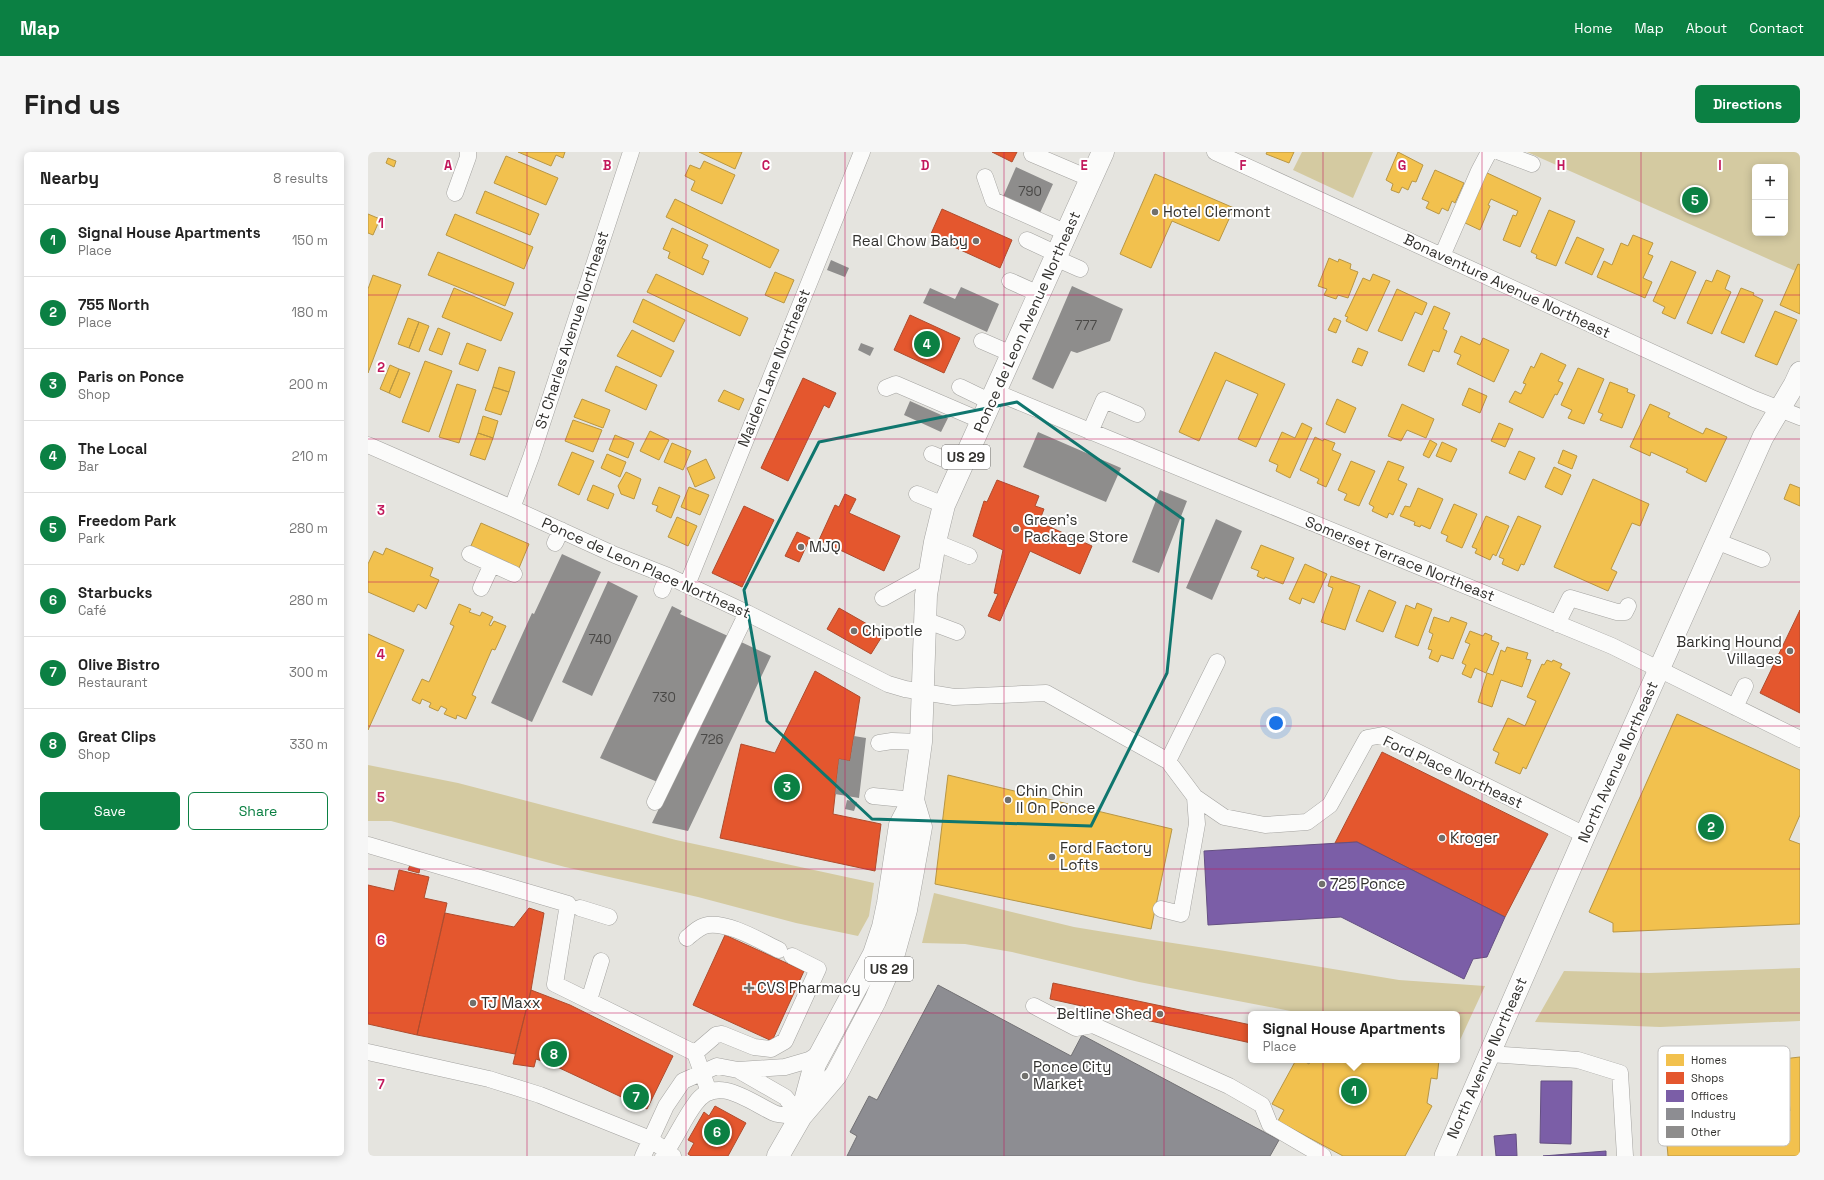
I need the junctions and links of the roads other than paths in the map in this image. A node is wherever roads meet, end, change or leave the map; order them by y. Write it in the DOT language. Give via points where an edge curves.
graph roads {
  1 [pos="468,152"];
  2 [pos="630,152"];
  3 [pos="862,152"];
  4 [pos="1103,152"];
  5 [pos="1215,152"];
  6 [pos="1489,152"];
  7 [pos="1500,152"];
  8 [pos="1032,154"];
  9 [pos="1532,164"];
  10 [pos="985,177"];
  11 [pos="1091,179"];
  12 [pos="455,193"];
  13 [pos="1067,233"];
  14 [pos="1027,240"];
  15 [pos="1056,256"];
  16 [pos="1442,256"];
  17 [pos="1080,269"];
  18 [pos="1010,282"];
  19 [pos="1039,294"];
  20 [pos="982,341"];
  21 [pos="1012,354"];
  22 [pos="1800,372"];
  23 [pos="960,387"];
  24 [pos="886,388"];
  25 [pos="989,405"];
  26 [pos="1780,408"];
  27 [pos="1137,414"];
  28 [pos="1800,417"];
  29 [pos="1090,432"];
  30 [pos="368,445"];
  31 [pos="932,454"];
  32 [pos="962,467"];
  33 [pos="917,494"];
  34 [pos="944,505"];
  35 [pos="512,508"];
  36 [pos="1716,541"];
  37 [pos="934,542"];
  38 [pos="470,554"];
  39 [pos="969,556"];
  40 [pos="1762,559"];
  41 [pos="492,564"];
  42 [pos="930,572"];
  43 [pos="514,574"];
  44 [pos="687,585"];
  45 [pos="481,588"];
  46 [pos="883,598"];
  47 [pos="1628,606"];
  48 [pos="747,613"];
  49 [pos="925,620"];
  50 [pos="1557,624"];
  51 [pos="957,632"];
  52 [pos="1217,662"];
  53 [pos="1659,669"];
  54 [pos="1745,686"];
  55 [pos="923,692"];
  56 [pos="1735,707"];
  57 [pos="1800,739"];
  58 [pos="921,742"];
  59 [pos="879,743"];
  60 [pos="1168,762"];
  61 [pos="873,796"];
  62 [pos="1195,797"];
  63 [pos="913,800"];
  64 [pos="655,802"];
  65 [pos="1585,835"];
  66 [pos="368,845"];
  67 [pos="580,908"];
  68 [pos="1161,909"];
  69 [pos="610,917"];
  70 [pos="687,938"];
  71 [pos="601,961"];
  72 [pos="589,1000"];
  73 [pos="1034,1006"];
  74 [pos="368,1052"];
  75 [pos="822,1052"];
  76 [pos="694,1053"];
  77 [pos="1489,1054"];
  78 [pos="738,1070"];
  79 [pos="702,1072"];
  80 [pos="709,1092"];
  81 [pos="801,1116"];
  82 [pos="650,1139"];
  83 [pos="668,1154"];
  84 [pos="643,1156"];
  85 [pos="778,1156"];
  86 [pos="1323,1156"];
  87 [pos="1445,1156"];
  88 [pos="1625,1156"];
  1 -- 12 [label="street"];
  2 -- 35 [label="street, St Charles Avenue Northeast"];
  3 -- 44 [label="street, Maiden Lane Northeast"];
  4 -- 11 [label="highway, Ponce de Leon Avenue Northeast / US 29"];
  5 -- 16 [label="street, Bonaventure Avenue Northeast"];
  6 -- 16 [label="street"];
  7 -- 9 [label="street"];
  8 -- 11 [label="street"];
  10 -- 13 [label="street" via="992,200"];
  11 -- 13 [label="highway, Ponce de Leon Avenue Northeast / US 29"];
  13 -- 15 [label="highway, Ponce de Leon Avenue Northeast / US 29"];
  14 -- 15 [label="street"];
  15 -- 17 [label="street"];
  15 -- 19 [label="highway, Ponce de Leon Avenue Northeast / US 29"];
  16 -- 26 [label="street, Bonaventure Avenue Northeast" via="1754,399"];
  18 -- 19 [label="street"];
  19 -- 21 [label="highway, Ponce de Leon Avenue Northeast / US 29"];
  20 -- 21 [label="street"];
  21 -- 25 [label="highway, Ponce de Leon Avenue Northeast / US 29"];
  22 -- 26 [label="main road, North Avenue Northeast"];
  23 -- 25 [label="street"];
  24 -- 25 [label="street" via="896,384"];
  25 -- 29 [label="street, Somerset Terrace Northeast"];
  25 -- 32 [label="highway, Ponce de Leon Avenue Northeast / US 29"];
  26 -- 28 [label="street, Bonaventure Avenue Northeast"];
  26 -- 36 [label="main road, North Avenue Northeast" via="1763,437"];
  27 -- 29 [label="street" via="1104,400"];
  29 -- 50 [label="street, Somerset Terrace Northeast"];
  30 -- 35 [label="street, Ponce de Leon Place Northeast"];
  31 -- 32 [label="street"];
  32 -- 34 [label="highway, Ponce de Leon Avenue Northeast / US 29"];
  33 -- 34 [label="street"];
  34 -- 37 [label="highway, Ponce de Leon Avenue Northeast / US 29"];
  35 -- 44 [label="street, Ponce de Leon Place Northeast" via="558,536 612,561 665,583"];
  36 -- 40 [label="street"];
  36 -- 53 [label="main road, North Avenue Northeast"];
  37 -- 39 [label="street"];
  37 -- 42 [label="highway, Ponce de Leon Avenue Northeast / US 29"];
  38 -- 41 [label="street"];
  41 -- 43 [label="street"];
  41 -- 45 [label="street"];
  42 -- 46 [label="street"];
  42 -- 49 [label="highway, Ponce de Leon Avenue Northeast / US 29"];
  44 -- 48 [label="street, Ponce de Leon Place Northeast"];
  47 -- 50 [label="street" via="1624,612 1617,612 1570,598"];
  48 -- 55 [label="street, Ponce de Leon Place Northeast" via="888,684"];
  48 -- 64 [label="street"];
  49 -- 51 [label="street"];
  49 -- 55 [label="highway, Ponce de Leon Avenue Northeast / US 29"];
  50 -- 53 [label="street, Somerset Terrace Northeast" via="1612,646"];
  52 -- 60 [label="street"];
  53 -- 56 [label="street, Somerset Terrace Northeast"];
  53 -- 65 [label="main road, North Avenue Northeast"];
  54 -- 56 [label="street"];
  55 -- 58 [label="highway, Ponce de Leon Avenue Northeast / US 29"];
  55 -- 60 [label="street, Ford Place Northeast" via="954,697 1046,693"];
  56 -- 57 [label="street, Somerset Terrace Northeast"];
  58 -- 59 [label="street"];
  58 -- 63 [label="highway, Ponce de Leon Avenue Northeast / US 29"];
  60 -- 62 [label="street, Ford Place Northeast"];
  61 -- 63 [label="street"];
  62 -- 65 [label="street, Ford Place Northeast" via="1224,817 1265,825 1307,822 1330,805 1367,738 1383,735"];
  62 -- 68 [label="street" via="1198,824 1181,914"];
  63 -- 75 [label="highway, Ponce de Leon Avenue Northeast / US 29" via="900,825 884,921 874,954"];
  63 -- 81 [label="highway, Ponce de Leon Avenue Northeast / US 29" via="921,827 906,910 892,964 876,1001 836,1075"];
  65 -- 77 [label="main road, North Avenue Northeast"];
  66 -- 72 [label="street" via="568,904 555,984"];
  67 -- 69 [label="street"];
  70 -- 76 [label="street" via="708,924 726,926 818,969 785,1041 771,1049 754,1047 722,1034 716,1035"];
  71 -- 72 [label="street"];
  72 -- 76 [label="street"];
  73 -- 86 [label="street" via="1076,1028 1093,1025 1229,1086 1262,1105 1270,1125"];
  74 -- 82 [label="street" via="489,1079 540,1095"];
  75 -- 78 [label="street" via="809,1060 785,1067"];
  75 -- 81 [label="highway, Ponce de Leon Avenue Northeast / US 29"];
  76 -- 79 [label="street"];
  77 -- 87 [label="main road, North Avenue Northeast"];
  77 -- 88 [label="street" via="1578,1060 1620,1073"];
  78 -- 79 [label="street" via="717,1066"];
  78 -- 81 [label="street" via="785,1096"];
  79 -- 80 [label="street"];
  79 -- 82 [label="street" via="683,1081 666,1106"];
  80 -- 81 [label="street" via="724,1090 741,1095 775,1114"];
  80 -- 83 [label="street" via="696,1102"];
  81 -- 85 [label="highway, Ponce de Leon Avenue Northeast / US 29"];
  82 -- 83 [label="street"];
  82 -- 84 [label="street"];
}
